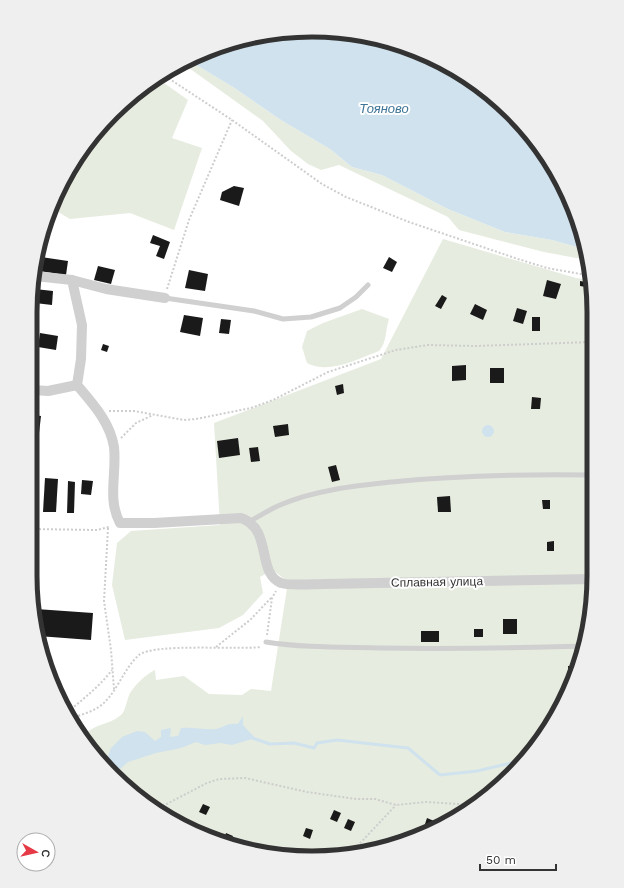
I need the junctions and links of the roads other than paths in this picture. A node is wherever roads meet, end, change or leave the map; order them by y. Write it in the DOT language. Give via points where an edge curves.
graph roads {
  1 [pos="39,276"];
  2 [pos="72,280"];
  3 [pos="368,285"];
  4 [pos="164,298"];
  5 [pos="77,384"];
  6 [pos="37,390"];
  7 [pos="587,475"];
  8 [pos="250,521"];
  9 [pos="587,579"];
  10 [pos="266,642"];
  11 [pos="578,646"];
  1 -- 2 [label="street"];
  2 -- 4 [label="street" via="106,289"];
  2 -- 5 [label="street" via="82,325"];
  3 -- 4 [label="lane" via="356,298 340,308 311,317 283,319 254,311"];
  5 -- 6 [label="street" via="48,391"];
  5 -- 8 [label="street" via="108,425 114,448 113,498 115,513 120,523 241,518"];
  7 -- 8 [label="lane" via="502,474 358,485 311,494"];
  8 -- 9 [label="street, Сплавная улица" via="259,534 267,567 273,577 281,583"];
  10 -- 11 [label="lane" via="357,648"];
}
